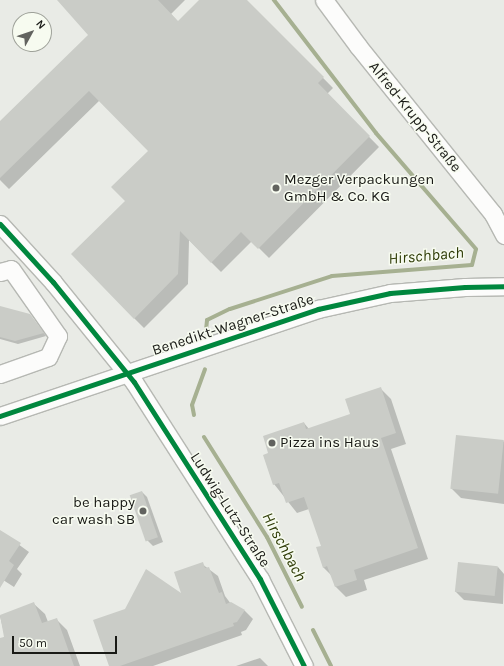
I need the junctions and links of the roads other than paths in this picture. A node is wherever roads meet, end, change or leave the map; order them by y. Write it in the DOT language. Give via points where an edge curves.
graph roads {
  1 [pos="324,0"];
  2 [pos="0,224"];
  3 [pos="504,235"];
  4 [pos="4,266"];
  5 [pos="504,286"];
  6 [pos="125,373"];
  7 [pos="0,374"];
  8 [pos="0,416"];
  9 [pos="304,666"];
  1 -- 3 [label="street, Alfred-Krupp-Straße" via="493,214"];
  2 -- 6 [label="street, Ludwig-Lutz-Straße" via="58,288"];
  4 -- 7 [label="street" via="58,336 48,357"];
  5 -- 6 [label="street, Benedikt-Wagner-Straße" via="390,294 318,310"];
  6 -- 8 [label="street, Benedikt-Wagner-Straße"];
  6 -- 9 [label="street, Ludwig-Lutz-Straße" via="134,382 260,579"];
}
